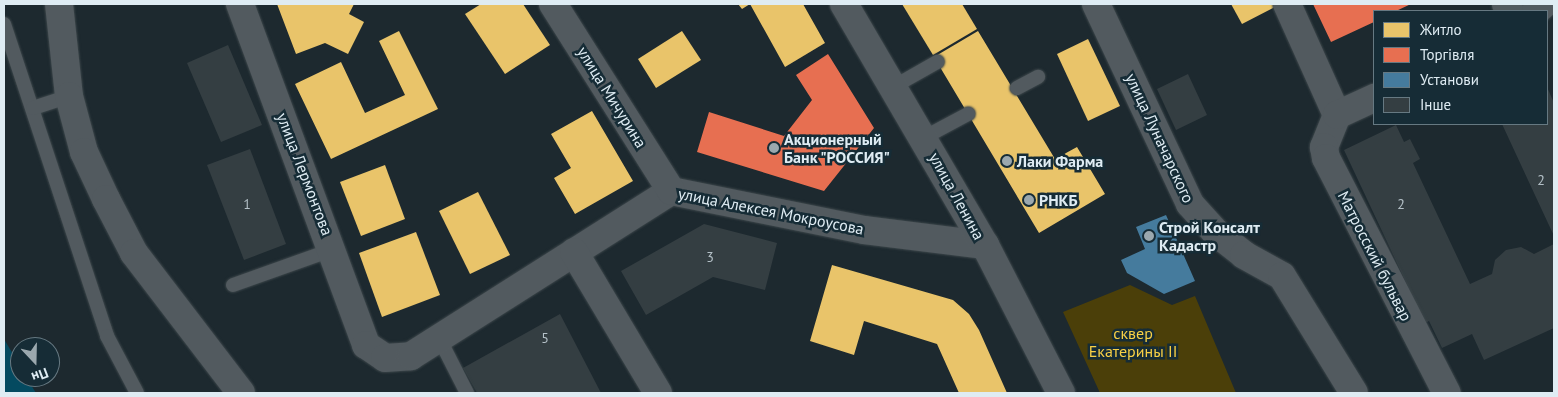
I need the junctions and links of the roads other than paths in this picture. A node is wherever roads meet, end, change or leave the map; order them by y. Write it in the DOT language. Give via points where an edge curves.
graph roads {
  1 [pos="60,4"];
  2 [pos="240,4"];
  3 [pos="553,4"];
  4 [pos="844,4"];
  5 [pos="1096,4"];
  6 [pos="1287,4"];
  7 [pos="4,24"];
  8 [pos="937,62"];
  9 [pos="1038,77"];
  10 [pos="893,87"];
  11 [pos="1017,88"];
  12 [pos="69,96"];
  13 [pos="1373,98"];
  14 [pos="33,108"];
  15 [pos="968,114"];
  16 [pos="1337,115"];
  17 [pos="924,137"];
  18 [pos="671,191"];
  19 [pos="985,245"];
  20 [pos="334,249"];
  21 [pos="574,252"];
  22 [pos="233,285"];
  23 [pos="439,338"];
  24 [pos="366,345"];
  25 [pos="137,393"];
  26 [pos="241,393"];
  27 [pos="467,393"];
  28 [pos="658,393"];
  29 [pos="1062,393"];
  30 [pos="1354,393"];
  31 [pos="1447,393"];
  1 -- 12 [label="street"];
  2 -- 20 [label="street, улица Лермонтова"];
  3 -- 18 [label="street, улица Мичурина"];
  4 -- 10 [label="street, улица Ленина"];
  5 -- 30 [label="street, улица Луначарского" via="1190,204 1215,232 1244,255 1282,276"];
  6 -- 16 [label="street"];
  7 -- 14 [label="lane"];
  8 -- 10 [label="lane"];
  9 -- 11 [label="lane"];
  10 -- 17 [label="street, улица Ленина"];
  12 -- 14 [label="lane"];
  12 -- 26 [label="street" via="84,152 134,253"];
  13 -- 16 [label="street"];
  14 -- 25 [label="lane" via="107,336"];
  15 -- 17 [label="lane"];
  16 -- 31 [label="street, Матросский бульвар" via="1324,146 1326,158"];
  17 -- 19 [label="street, улица Ленина"];
  18 -- 19 [label="street, улица Алексея Мокроусова" via="864,230"];
  18 -- 21 [label="street, улица Алексея Мокроусова"];
  19 -- 29 [label="street, улица Ленина"];
  20 -- 22 [label="lane"];
  20 -- 24 [label="street, улица Лермонтова"];
  21 -- 23 [label="street, улица Алексея Мокроусова"];
  21 -- 28 [label="street"];
  23 -- 24 [label="street, улица Алексея Мокроусова" via="411,356 385,358"];
  23 -- 27 [label="lane"];
}
